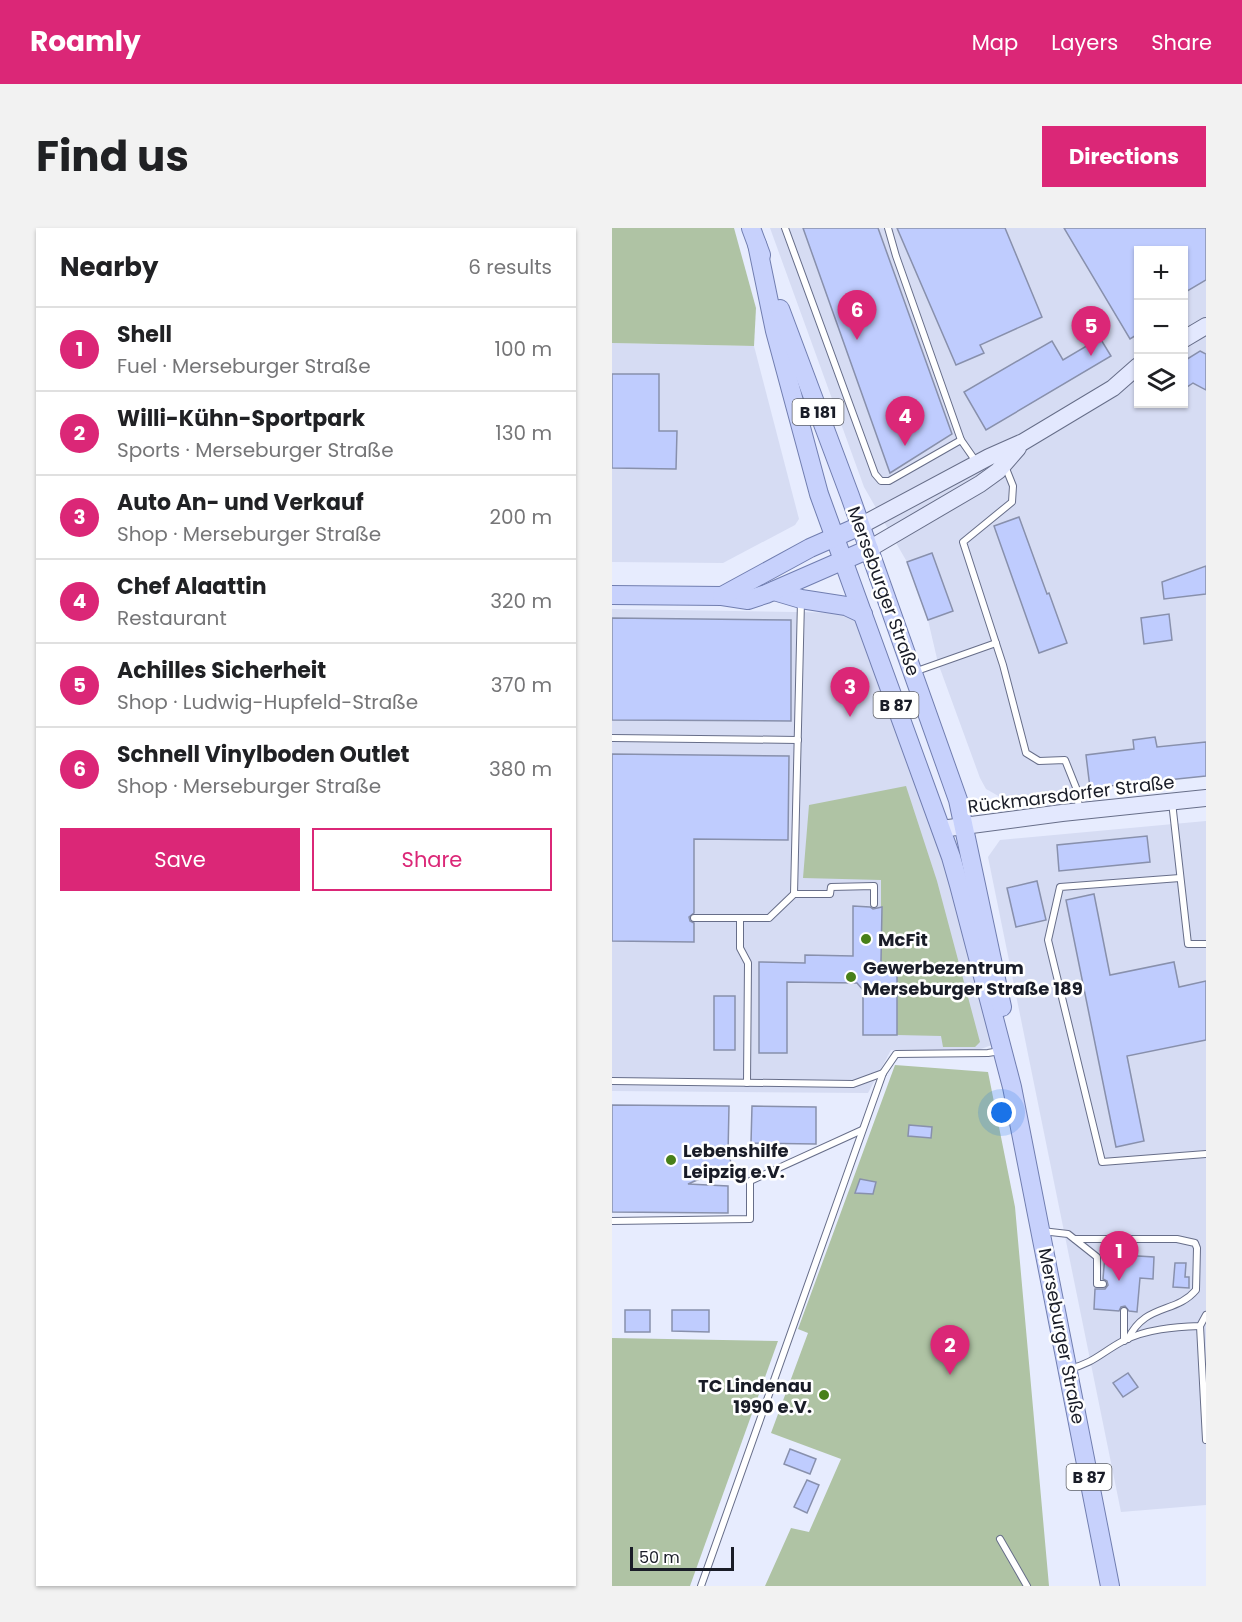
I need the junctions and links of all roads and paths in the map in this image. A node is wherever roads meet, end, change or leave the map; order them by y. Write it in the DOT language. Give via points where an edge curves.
graph roads {
  1 [pos="785,228"];
  2 [pos="888,228"];
  3 [pos="754,236"];
  4 [pos="1206,326"];
  5 [pos="1188,337"];
  6 [pos="1134,370"];
  7 [pos="961,440"];
  8 [pos="1023,442"];
  9 [pos="977,464"];
  10 [pos="1004,464"];
  11 [pos="860,526"];
  12 [pos="834,537"];
  13 [pos="869,549"];
  14 [pos="843,560"];
  15 [pos="774,591"];
  16 [pos="612,595"];
  17 [pos="722,596"];
  18 [pos="801,599"];
  19 [pos="863,614"];
  20 [pos="996,643"];
  21 [pos="913,672"];
  22 [pos="612,738"];
  23 [pos="798,740"];
  24 [pos="1206,798"];
  25 [pos="1172,802"];
  26 [pos="1079,811"];
  27 [pos="964,826"];
  28 [pos="941,829"];
  29 [pos="1180,878"];
  30 [pos="794,894"];
  31 [pos="874,904"];
  32 [pos="694,918"];
  33 [pos="740,918"];
  34 [pos="1206,944"];
  35 [pos="1001,1051"];
  36 [pos="883,1073"];
  37 [pos="612,1081"];
  38 [pos="747,1083"];
  39 [pos="1012,1087"];
  40 [pos="862,1130"];
  41 [pos="1206,1154"];
  42 [pos="612,1221"];
  43 [pos="1041,1231"];
  44 [pos="1075,1239"];
  45 [pos="1103,1284"];
  46 [pos="1124,1311"];
  47 [pos="1206,1315"];
  48 [pos="1200,1326"];
  49 [pos="1126,1340"];
  50 [pos="1069,1369"];
  51 [pos="1206,1438"];
  52 [pos="1000,1539"];
  53 [pos="701,1586"];
  54 [pos="1027,1586"];
  55 [pos="1110,1586"];
  1 -- 7 [label="lane" via="880,481 889,481"];
  2 -- 7 [label="lane"];
  3 -- 11 [label="main road, Merseburger Straße / B 181"];
  3 -- 12 [label="main road, Merseburger Straße / B 181" via="800,426"];
  4 -- 5 [label="main road"];
  6 -- 8 [label="main road" via="1113,388"];
  7 -- 9 [label="lane"];
  8 -- 9 [label="main road"];
  8 -- 10 [label="main road"];
  9 -- 11 [label="main road"];
  10 -- 13 [label="main road" via="980,484"];
  10 -- 20 [label="lane" via="1013,486 1012,502 963,542"];
  11 -- 12 [label="main road"];
  11 -- 13 [label="main road, Merseburger Straße / B 87"];
  12 -- 14 [label="main road, Merseburger Straße / B 181"];
  12 -- 17 [label="main road"];
  13 -- 14 [label="main road"];
  13 -- 21 [label="main road, Merseburger Straße / B 87"];
  14 -- 15 [label="main road"];
  14 -- 19 [label="main road, Merseburger Straße / B 181"];
  15 -- 17 [label="main road" via="748,600"];
  15 -- 18 [label="main road"];
  16 -- 17 [label="main road"];
  18 -- 19 [label="main road" via="836,603"];
  18 -- 23 [label="lane"];
  19 -- 28 [label="main road, Merseburger Straße / B 87"];
  20 -- 21 [label="lane"];
  20 -- 26 [label="lane" via="1026,753 1039,761 1065,760 1077,790"];
  21 -- 27 [label="main road, Merseburger Straße / B 87"];
  22 -- 23 [label="lane"];
  23 -- 30 [label="lane"];
  24 -- 25 [label="main road, Rückmarsdorfer Straße"];
  25 -- 26 [label="main road, Rückmarsdorfer Straße"];
  25 -- 29 [label="lane"];
  26 -- 27 [label="main road, Rückmarsdorfer Straße"];
  27 -- 28 [label="main road, Rückmarsdorfer Straße"];
  27 -- 39 [label="main road, Merseburger Straße / B 87" via="1003,1014"];
  28 -- 35 [label="main road, Merseburger Straße / B 87"];
  29 -- 34 [label="lane" via="1188,944"];
  29 -- 41 [label="lane" via="1060,887 1048,940 1102,1162"];
  30 -- 31 [label="lane" via="830,894 831,887 874,886"];
  30 -- 33 [label="lane" via="769,918"];
  32 -- 33 [label="lane"];
  33 -- 38 [label="lane" via="740,948 748,963"];
  35 -- 36 [label="lane" via="896,1054"];
  35 -- 39 [label="main road, Merseburger Straße / B 87"];
  36 -- 38 [label="lane" via="853,1084"];
  36 -- 40 [label="lane"];
  37 -- 38 [label="lane"];
  39 -- 43 [label="main road, Merseburger Straße / B 87"];
  40 -- 42 [label="lane" via="750,1181 750,1220"];
  40 -- 53 [label="lane"];
  43 -- 44 [label="lane" via="1068,1234"];
  43 -- 50 [label="main road, Merseburger Straße / B 87"];
  44 -- 45 [label="lane" via="1097,1257 1098,1284"];
  44 -- 49 [label="lane" via="1164,1238 1195,1244 1196,1290 1139,1322"];
  46 -- 49 [label="lane"];
  47 -- 48 [label="lane"];
  48 -- 49 [label="lane" via="1154,1331"];
  48 -- 51 [label="lane"];
  49 -- 50 [label="lane" via="1094,1361"];
  50 -- 55 [label="main road, Merseburger Straße / B 87"];
  52 -- 54 [label="lane"];
}
